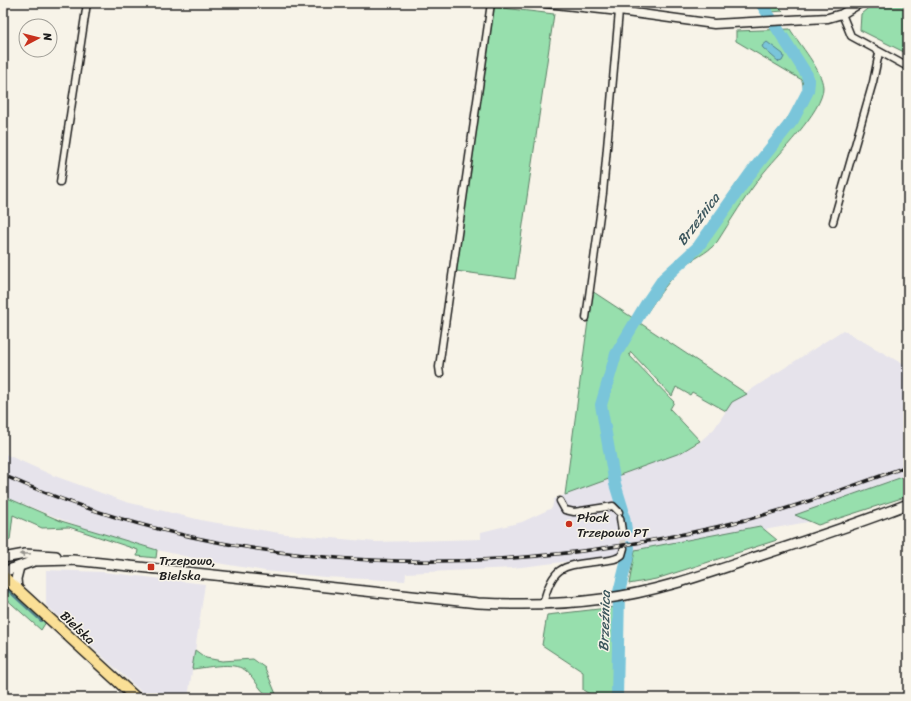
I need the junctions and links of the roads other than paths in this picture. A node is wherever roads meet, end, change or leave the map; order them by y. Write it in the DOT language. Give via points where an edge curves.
graph roads {
  1 [pos="87,3"];
  2 [pos="491,3"];
  3 [pos="546,3"];
  4 [pos="860,3"];
  5 [pos="616,8"];
  6 [pos="842,14"];
  7 [pos="879,53"];
  8 [pos="908,66"];
  9 [pos="60,182"];
  10 [pos="833,222"];
  11 [pos="586,318"];
  12 [pos="440,374"];
  13 [pos="560,501"];
  14 [pos="908,504"];
  15 [pos="622,531"];
  16 [pos="624,548"];
  17 [pos="3,558"];
  18 [pos="73,560"];
  19 [pos="20,567"];
  20 [pos="3,572"];
  21 [pos="3,576"];
  22 [pos="17,589"];
  23 [pos="543,604"];
  24 [pos="136,698"];
  1 -- 9 [label="street"];
  2 -- 12 [label="street"];
  3 -- 5 [label="street"];
  4 -- 6 [label="street"];
  5 -- 6 [label="street" via="714,24 792,21 828,18"];
  5 -- 11 [label="street" via="603,194"];
  6 -- 7 [label="street" via="850,36"];
  7 -- 8 [label="street"];
  7 -- 10 [label="street"];
  13 -- 15 [label="street" via="565,510 574,512 612,506 620,515"];
  14 -- 23 [label="main road" via="695,578 631,594"];
  16 -- 23 [label="street" via="622,555 616,560 577,564 558,570 549,583"];
  18 -- 17 [label="main road, one-way" via="33,554"];
  18 -- 19 [label="main road" via="34,561"];
  18 -- 23 [label="main road" via="470,602"];
  19 -- 20 [label="main road"];
  19 -- 22 [label="main road" via="16,579"];
  21 -- 22 [label="main road, Bielska"];
  22 -- 24 [label="main road, Bielska"];
}
